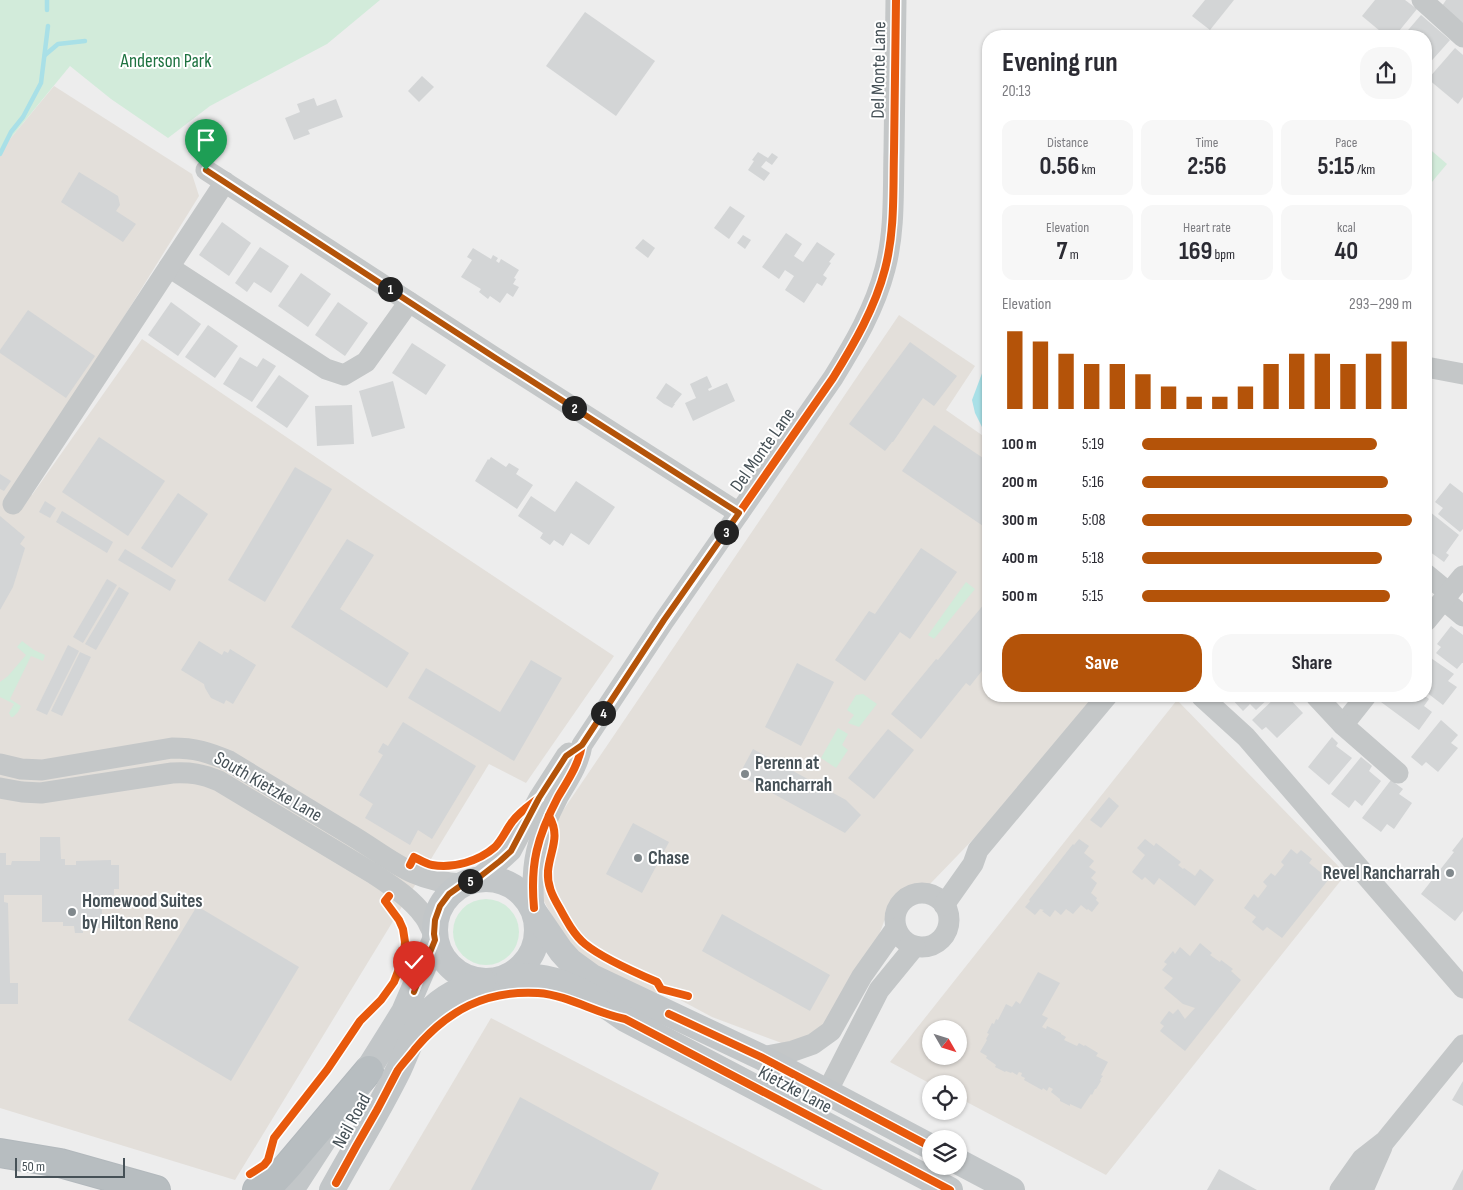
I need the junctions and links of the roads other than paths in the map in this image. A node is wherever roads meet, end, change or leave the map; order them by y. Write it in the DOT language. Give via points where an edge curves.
graph roads {
  1 [pos="896,0"];
  2 [pos="1422,0"];
  3 [pos="1463,37"];
  4 [pos="206,170"];
  5 [pos="224,182"];
  6 [pos="169,267"];
  7 [pos="408,302"];
  8 [pos="1432,367"];
  9 [pos="1462,373"];
  10 [pos="14,504"];
  11 [pos="739,513"];
  12 [pos="1463,576"];
  13 [pos="1432,581"];
  14 [pos="1446,597"];
  15 [pos="1432,614"];
  16 [pos="1463,616"];
  17 [pos="1102,702"];
  18 [pos="1208,702"];
  19 [pos="1322,702"];
  20 [pos="1361,702"];
  21 [pos="1343,725"];
  22 [pos="582,745"];
  23 [pos="0,764"];
  24 [pos="1398,773"];
  25 [pos="0,788"];
  26 [pos="470,881"];
  27 [pos="939,900"];
  28 [pos="534,911"];
  29 [pos="896,928"];
  30 [pos="434,937"];
  31 [pos="915,946"];
  32 [pos="508,976"];
  33 [pos="483,981"];
  34 [pos="1463,988"];
  35 [pos="625,1019"];
  36 [pos="1463,1045"];
  37 [pos="761,1057"];
  38 [pos="399,1068"];
  39 [pos="369,1070"];
  40 [pos="826,1092"];
  41 [pos="1385,1141"];
  42 [pos="922,1142"];
  43 [pos="0,1153"];
  44 [pos="967,1166"];
  45 [pos="334,1188"];
  46 [pos="156,1190"];
  47 [pos="257,1190"];
  48 [pos="291,1190"];
  49 [pos="950,1190"];
  50 [pos="1012,1190"];
  51 [pos="1340,1190"];
  52 [pos="1363,1190"];
  1 -- 11 [label="street, Del Monte Lane" via="893,191 890,246 885,270 852,348"];
  2 -- 3 [label="street"];
  4 -- 5 [label="street"];
  5 -- 6 [label="street"];
  5 -- 7 [label="street"];
  6 -- 7 [label="street" via="326,370 344,375 366,362"];
  6 -- 10 [label="street"];
  7 -- 11 [label="street"];
  8 -- 9 [label="street"];
  11 -- 22 [label="street, Del Monte Lane"];
  12 -- 14 [label="street"];
  13 -- 14 [label="street"];
  14 -- 15 [label="street"];
  14 -- 16 [label="street"];
  17 -- 27 [label="street" via="978,850 964,854"];
  18 -- 34 [label="street" via="1246,737"];
  19 -- 21 [label="street"];
  20 -- 21 [label="street"];
  21 -- 24 [label="street"];
  22 -- 26 [label="street, Del Monte Lane" via="566,756 511,851"];
  22 -- 28 [label="street, Del Monte Lane" via="577,765 549,816 537,847 532,890"];
  23 -- 26 [label="street, South Kietzke Lane" via="42,770 172,748 191,748 229,761 399,867 433,881"];
  25 -- 30 [label="street, South Kietzke Lane" via="41,793 172,773 203,775 219,781 374,874 412,902 424,916"];
  26 -- 28 [label="main road" via="495,879 508,883 523,893"];
  26 -- 30 [label="main road" via="449,894 440,906"];
  27 -- 29 [label="street" via="926,893 909,896 902,901 895,918"];
  27 -- 31 [label="street" via="949,915 946,932 934,944"];
  28 -- 32 [label="main road" via="537,937 532,952 522,966"];
  28 -- 37 [label="main road, Kietzke Lane" via="561,951 592,977"];
  29 -- 31 [label="street" via="900,936"];
  29 -- 37 [label="street" via="862,976 830,1031 800,1049"];
  30 -- 33 [label="main road" via="446,962 460,974"];
  30 -- 39 [label="main road, Neil Road" via="404,1012"];
  31 -- 40 [label="street" via="879,990"];
  32 -- 33 [label="main road"];
  32 -- 35 [label="main road, Kietzke Lane" via="532,976 555,981 590,996"];
  33 -- 38 [label="main road, Neil Road" via="445,998 426,1015"];
  35 -- 38 [label="main road" via="540,993 502,995 449,1016"];
  35 -- 49 [label="main road, Kietzke Lane"];
  36 -- 41 [label="street"];
  37 -- 40 [label="main road, Kietzke Lane"];
  38 -- 45 [label="main road, Neil Road"];
  39 -- 47 [label="highway" via="275,1180"];
  39 -- 48 [label="main road, Neil Road"];
  40 -- 42 [label="main road, Kietzke Lane"];
  41 -- 51 [label="street" via="1362,1159"];
  41 -- 52 [label="street"];
  43 -- 46 [label="highway" via="60,1163"];
  44 -- 50 [label="main road"];
}
